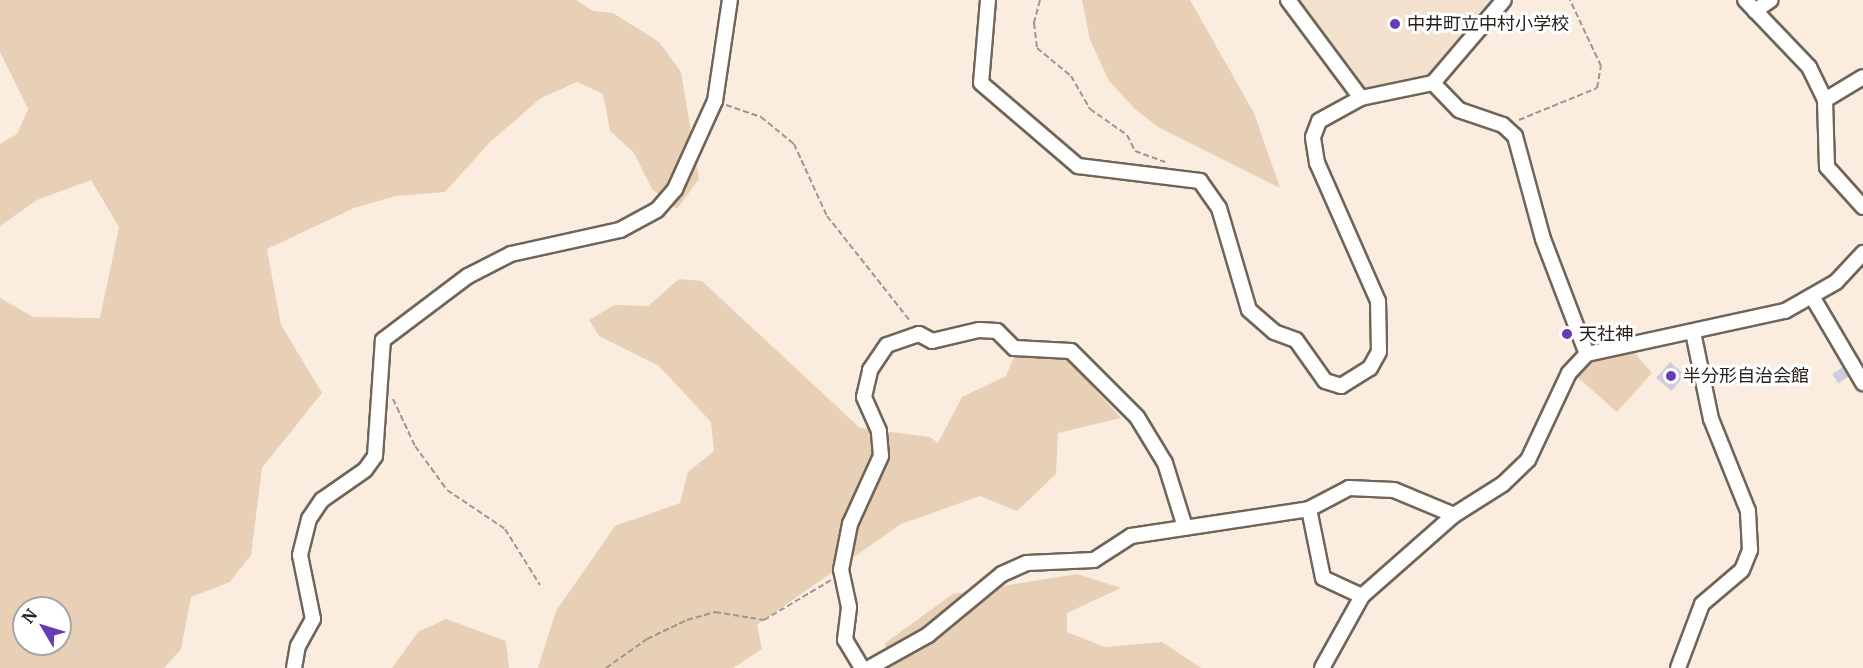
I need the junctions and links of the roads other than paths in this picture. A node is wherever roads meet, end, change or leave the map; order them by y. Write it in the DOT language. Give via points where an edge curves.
graph roads {
  1 [pos="730,0"];
  2 [pos="988,0"];
  3 [pos="1288,0"];
  4 [pos="1504,0"];
  5 [pos="1771,0"];
  6 [pos="1750,5"];
  7 [pos="1863,77"];
  8 [pos="1433,83"];
  9 [pos="1361,98"];
  10 [pos="1825,100"];
  11 [pos="1863,207"];
  12 [pos="1863,253"];
  13 [pos="1813,298"];
  14 [pos="1694,332"];
  15 [pos="1587,354"];
  16 [pos="1862,380"];
  17 [pos="1309,508"];
  18 [pos="1454,514"];
  19 [pos="1184,524"];
  20 [pos="1362,596"];
  21 [pos="294,668"];
  22 [pos="862,668"];
  23 [pos="869,668"];
  24 [pos="1322,668"];
  25 [pos="1678,668"];
  1 -- 21 [label="street" via="715,101 675,189 657,210 620,230 511,254 468,276 383,339 375,456 366,470 322,500 309,519 300,555 313,620 298,646"];
  2 -- 9 [label="street" via="981,83 1078,166 1200,181 1219,208 1249,310 1274,332 1296,340 1325,381 1341,386 1370,368 1379,352 1378,301 1332,206 1313,137 1319,120"];
  3 -- 9 [label="street"];
  4 -- 8 [label="street"];
  5 -- 6 [label="street"];
  6 -- 10 [label="street" via="1809,67"];
  7 -- 10 [label="street"];
  8 -- 9 [label="street"];
  8 -- 15 [label="street" via="1459,110 1511,132 1542,239"];
  10 -- 11 [label="street" via="1827,167"];
  12 -- 13 [label="street"];
  13 -- 14 [label="street" via="1759,319"];
  13 -- 16 [label="street"];
  14 -- 15 [label="street"];
  14 -- 25 [label="street" via="1711,419 1748,511 1750,550 1742,570 1702,604"];
  15 -- 18 [label="street" via="1569,373 1528,460 1503,484"];
  17 -- 18 [label="street" via="1349,488 1394,490"];
  17 -- 19 [label="street"];
  17 -- 20 [label="street" via="1323,578"];
  18 -- 20 [label="street"];
  19 -- 22 [label="street" via="1165,463 1137,417 1071,351 1014,348 997,332 932,341 919,334 887,345 870,370 864,397 879,431 880,456 850,524 842,575 849,607 845,640"];
  19 -- 23 [label="street" via="1131,536 1094,560 1027,563 1002,574 928,635"];
  20 -- 24 [label="street"];
}
